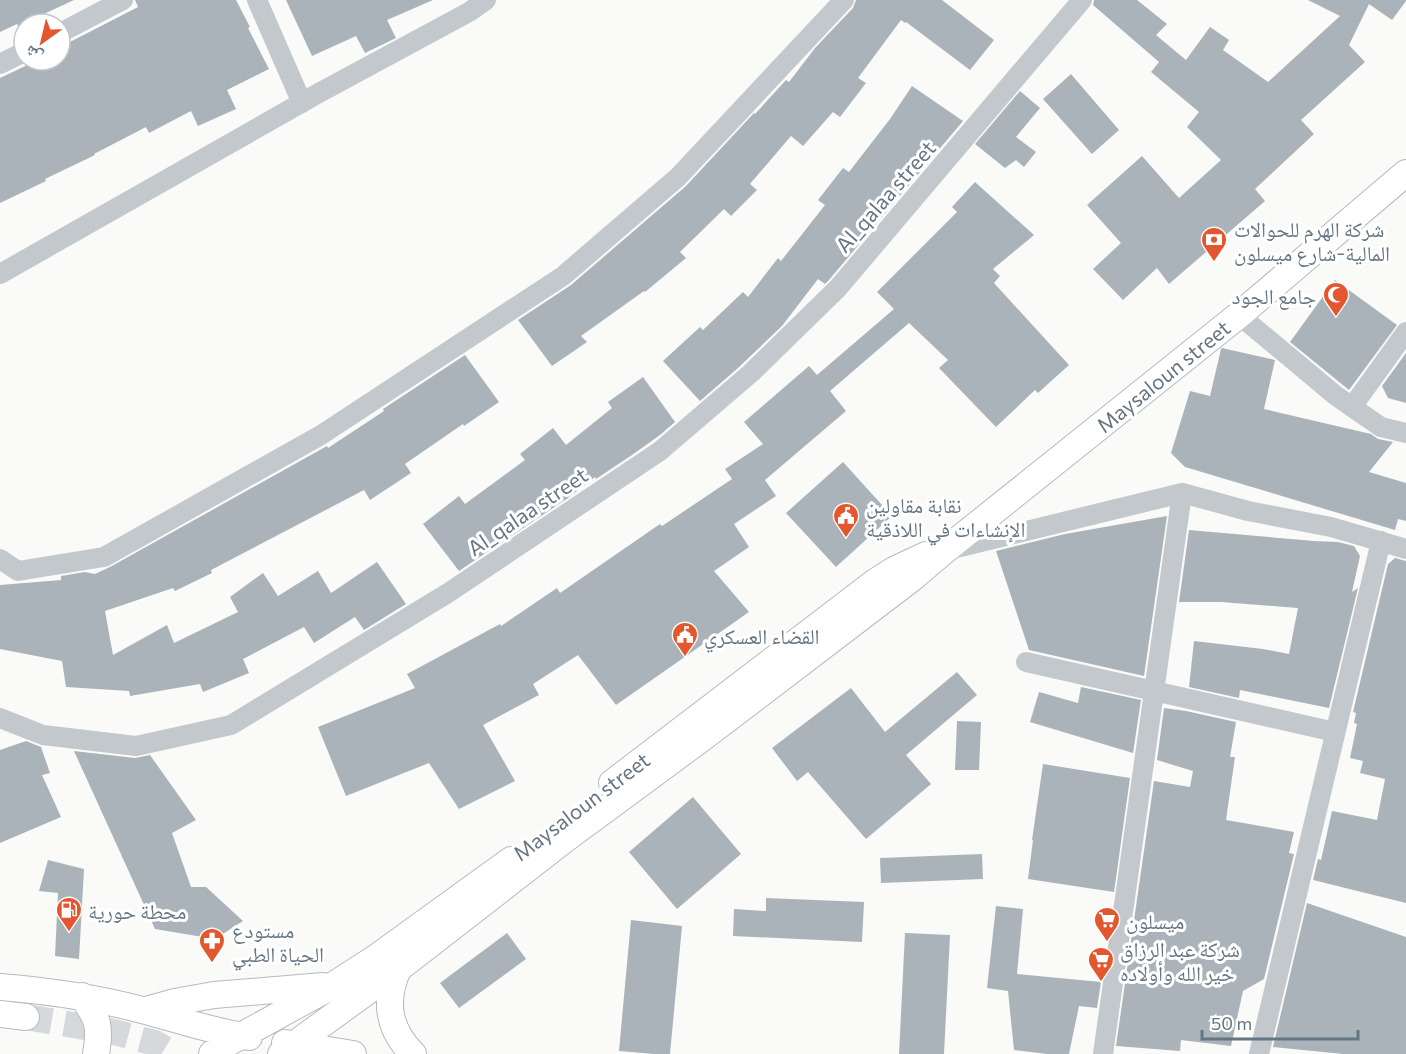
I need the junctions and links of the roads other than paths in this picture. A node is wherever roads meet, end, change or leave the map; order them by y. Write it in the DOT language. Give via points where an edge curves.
graph roads {
  1 [pos="123,0"];
  2 [pos="257,0"];
  3 [pos="486,0"];
  4 [pos="844,0"];
  5 [pos="1082,0"];
  6 [pos="72,27"];
  7 [pos="302,103"];
  8 [pos="1406,173"];
  9 [pos="0,274"];
  10 [pos="1239,315"];
  11 [pos="1406,332"];
  12 [pos="1352,407"];
  13 [pos="1406,433"];
  14 [pos="1182,493"];
  15 [pos="1381,541"];
  16 [pos="1406,549"];
  17 [pos="944,551"];
  18 [pos="0,559"];
  19 [pos="1026,662"];
  20 [pos="1153,691"];
  21 [pos="0,718"];
  22 [pos="1335,732"];
  23 [pos="398,969"];
  24 [pos="332,986"];
  25 [pos="0,987"];
  26 [pos="82,996"];
  27 [pos="144,1010"];
  28 [pos="0,1014"];
  29 [pos="26,1017"];
  30 [pos="242,1036"];
  31 [pos="288,1049"];
  32 [pos="96,1054"];
  33 [pos="212,1054"];
  34 [pos="353,1054"];
  35 [pos="413,1054"];
  36 [pos="1103,1054"];
  37 [pos="1259,1054"];
  1 -- 6 [label="street"];
  2 -- 7 [label="street"];
  3 -- 7 [label="street"];
  4 -- 18 [label="street" via="678,177 563,276 321,435 104,556 18,571"];
  5 -- 21 [label="street, Al_qalaa street" via="838,288 752,373 660,451 448,593 231,725 136,746 43,735"];
  7 -- 9 [label="street"];
  8 -- 10 [label="main road, Maysaloun street"];
  10 -- 12 [label="street"];
  10 -- 17 [label="main road, Maysaloun street"];
  11 -- 12 [label="street"];
  12 -- 13 [label="street" via="1381,427"];
  14 -- 15 [label="street"];
  14 -- 17 [label="street"];
  14 -- 20 [label="street"];
  15 -- 16 [label="street"];
  15 -- 22 [label="street"];
  17 -- 23 [label="main road, Maysaloun street"];
  17 -- 24 [label="main road, Maysaloun street" via="921,556 875,582 520,853 391,948"];
  19 -- 20 [label="street"];
  20 -- 22 [label="street"];
  20 -- 36 [label="street"];
  22 -- 37 [label="street"];
  23 -- 31 [label="main road, Maysaloun street"];
  23 -- 35 [label="main road" via="390,994 392,1020"];
  24 -- 27 [label="main road" via="214,995"];
  24 -- 30 [label="main road, Maysaloun street"];
  25 -- 26 [label="main road"];
  26 -- 27 [label="main road"];
  26 -- 32 [label="main road" via="94,1014 99,1036"];
  27 -- 30 [label="main road"];
  28 -- 29 [label="main road"];
  30 -- 31 [label="main road"];
  30 -- 33 [label="main road, Maysaloun street"];
  31 -- 34 [label="main road"];
}
